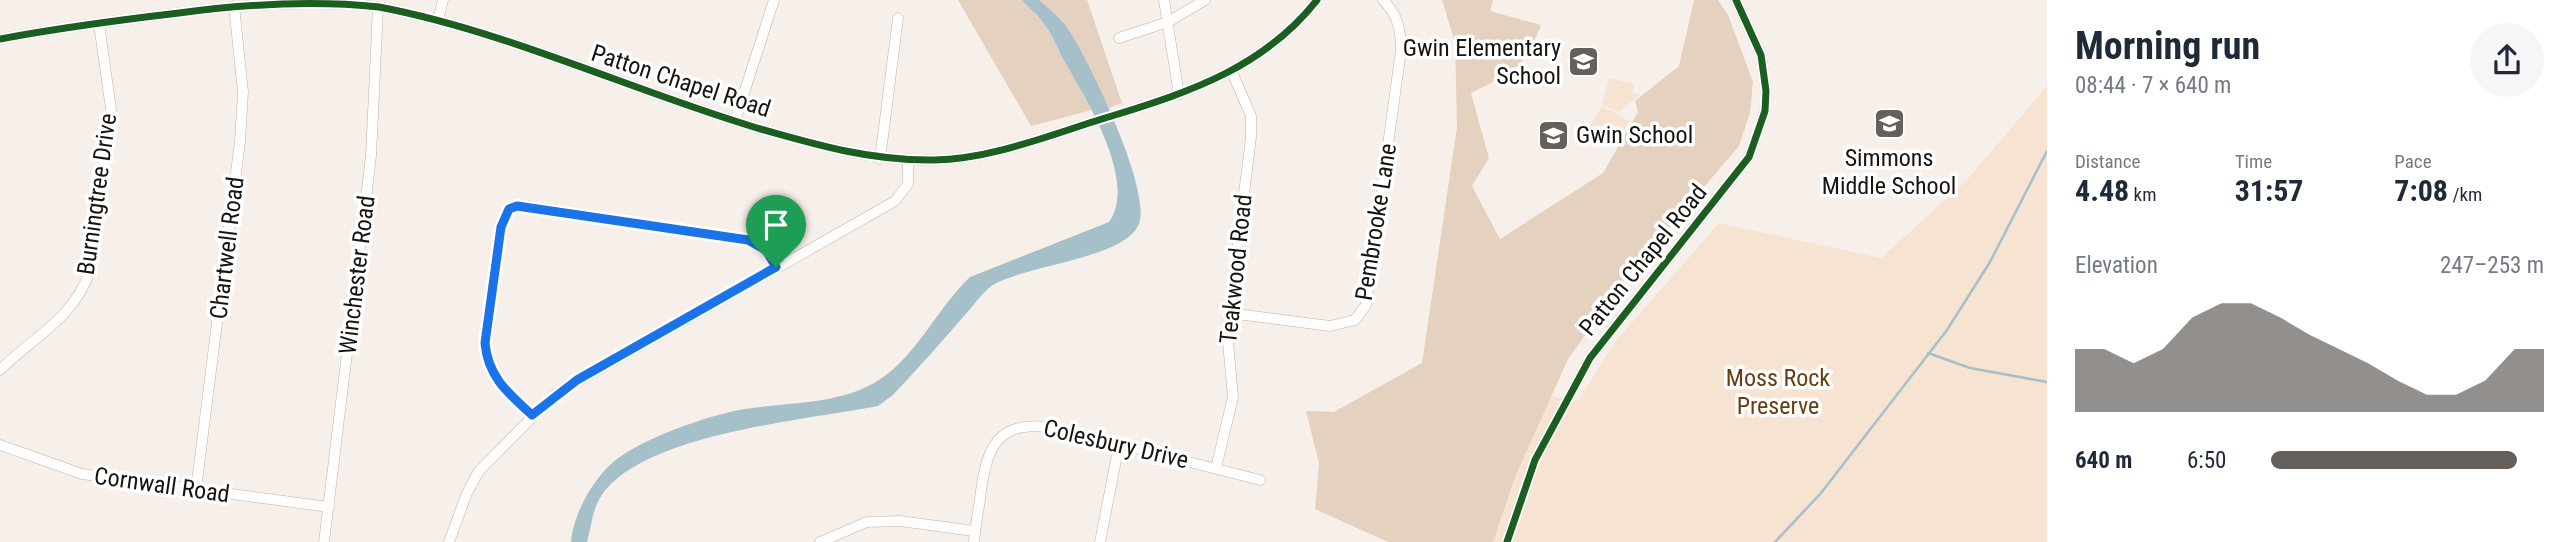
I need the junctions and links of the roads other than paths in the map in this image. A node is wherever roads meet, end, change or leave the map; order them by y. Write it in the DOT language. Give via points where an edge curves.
graph roads {
  1 [pos="443,0"];
  2 [pos="774,0"];
  3 [pos="1164,0"];
  4 [pos="1206,0"];
  5 [pos="1317,0"];
  6 [pos="1383,0"];
  7 [pos="1736,0"];
  8 [pos="201,5"];
  9 [pos="234,6"];
  10 [pos="378,6"];
  11 [pos="898,18"];
  12 [pos="438,20"];
  13 [pos="1168,22"];
  14 [pos="100,24"];
  15 [pos="1119,38"];
  16 [pos="0,39"];
  17 [pos="1232,72"];
  18 [pos="1179,95"];
  19 [pos="736,121"];
  20 [pos="880,159"];
  21 [pos="908,160"];
  22 [pos="776,267"];
  23 [pos="1229,313"];
  24 [pos="0,370"];
  25 [pos="532,415"];
  26 [pos="0,444"];
  27 [pos="1119,444"];
  28 [pos="1216,468"];
  29 [pos="1260,480"];
  30 [pos="196,489"];
  31 [pos="329,507"];
  32 [pos="975,531"];
  33 [pos="324,542"];
  34 [pos="449,542"];
  35 [pos="820,542"];
  36 [pos="974,542"];
  37 [pos="1100,542"];
  38 [pos="1507,542"];
  1 -- 12 [label="street"];
  2 -- 19 [label="street"];
  3 -- 13 [label="street"];
  4 -- 13 [label="street"];
  5 -- 17 [label="street, Patton Chapel Road" via="1277,41"];
  6 -- 23 [label="street, Pembrooke Lane" via="1396,16 1401,50 1366,305 1354,320 1330,326"];
  7 -- 38 [label="street, Patton Chapel Road" via="1761,55 1766,91 1765,111 1749,157 1590,358 1535,460"];
  8 -- 9 [label="street, Patton Chapel Road"];
  8 -- 14 [label="street, Patton Chapel Road"];
  9 -- 10 [label="street, Patton Chapel Road" via="333,1"];
  9 -- 30 [label="street, Chartwell Road" via="243,92 240,141"];
  10 -- 12 [label="street, Patton Chapel Road"];
  10 -- 31 [label="street, Winchester Road" via="371,156"];
  11 -- 20 [label="street"];
  12 -- 19 [label="street, Patton Chapel Road"];
  13 -- 15 [label="street"];
  13 -- 18 [label="street"];
  14 -- 16 [label="street, Patton Chapel Road"];
  14 -- 24 [label="street, Burningtree Drive" via="111,108 89,273 84,289 61,320"];
  17 -- 18 [label="street, Patton Chapel Road"];
  17 -- 23 [label="street, Teakwood Road" via="1251,116"];
  18 -- 21 [label="street, Patton Chapel Road" via="973,156"];
  19 -- 20 [label="street, Patton Chapel Road" via="835,151"];
  20 -- 21 [label="street, Patton Chapel Road"];
  21 -- 22 [label="street" via="908,184 895,201"];
  22 -- 25 [label="street" via="577,380"];
  22 -- 25 [label="street" via="766,250 748,240 528,206 509,209 501,227 485,343 498,383"];
  23 -- 28 [label="street, Teakwood Road" via="1226,344 1233,397"];
  25 -- 34 [label="street" via="479,471"];
  26 -- 30 [label="street, Cornwall Road" via="82,474"];
  27 -- 28 [label="street, Colesbury Drive"];
  27 -- 32 [label="street, Colesbury Drive" via="1036,425 1012,430 996,442 986,458"];
  27 -- 37 [label="street"];
  28 -- 29 [label="street, Colesbury Drive"];
  30 -- 31 [label="street, Cornwall Road"];
  31 -- 33 [label="street, Winchester Road"];
  32 -- 35 [label="street" via="900,521 867,522"];
  32 -- 36 [label="street, Colesbury Drive"];
}
